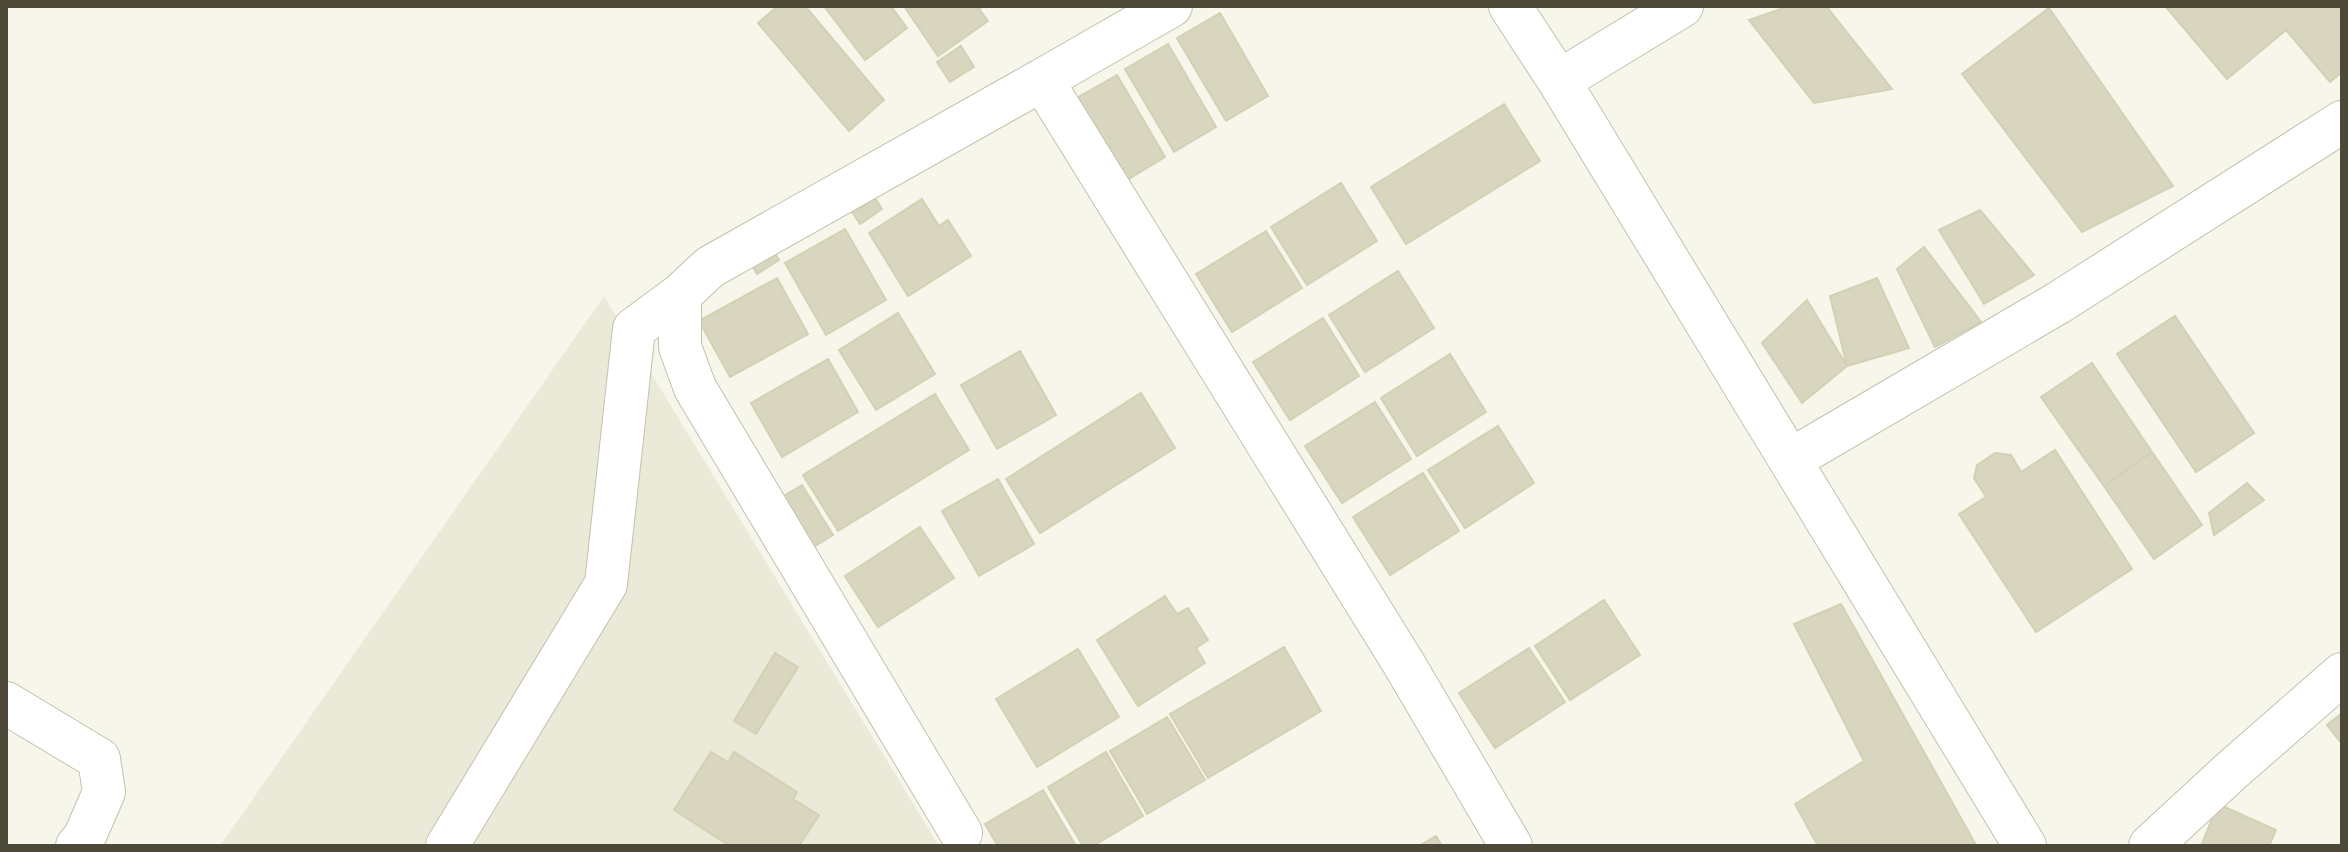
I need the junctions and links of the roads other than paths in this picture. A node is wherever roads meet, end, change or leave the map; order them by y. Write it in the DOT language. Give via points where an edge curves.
graph roads {
  1 [pos="1171,6"];
  2 [pos="1510,6"];
  3 [pos="1682,6"];
  4 [pos="1042,80"];
  5 [pos="1559,81"];
  6 [pos="2342,122"];
  7 [pos="680,295"];
  8 [pos="1790,460"];
  9 [pos="2342,674"];
  10 [pos="6,703"];
  11 [pos="961,833"];
  12 [pos="77,846"];
  13 [pos="447,846"];
  14 [pos="1511,846"];
  15 [pos="2025,846"];
  16 [pos="2150,846"];
  1 -- 4 [label="street"];
  2 -- 5 [label="street"];
  3 -- 5 [label="street"];
  4 -- 7 [label="street" via="710,267"];
  4 -- 14 [label="street"];
  5 -- 8 [label="street"];
  6 -- 8 [label="street" via="2058,303"];
  7 -- 11 [label="street" via="680,347 695,388"];
  7 -- 13 [label="street" via="634,329 606,584"];
  8 -- 15 [label="street"];
  9 -- 16 [label="street"];
  10 -- 12 [label="street" via="99,759 104,792"];
}
